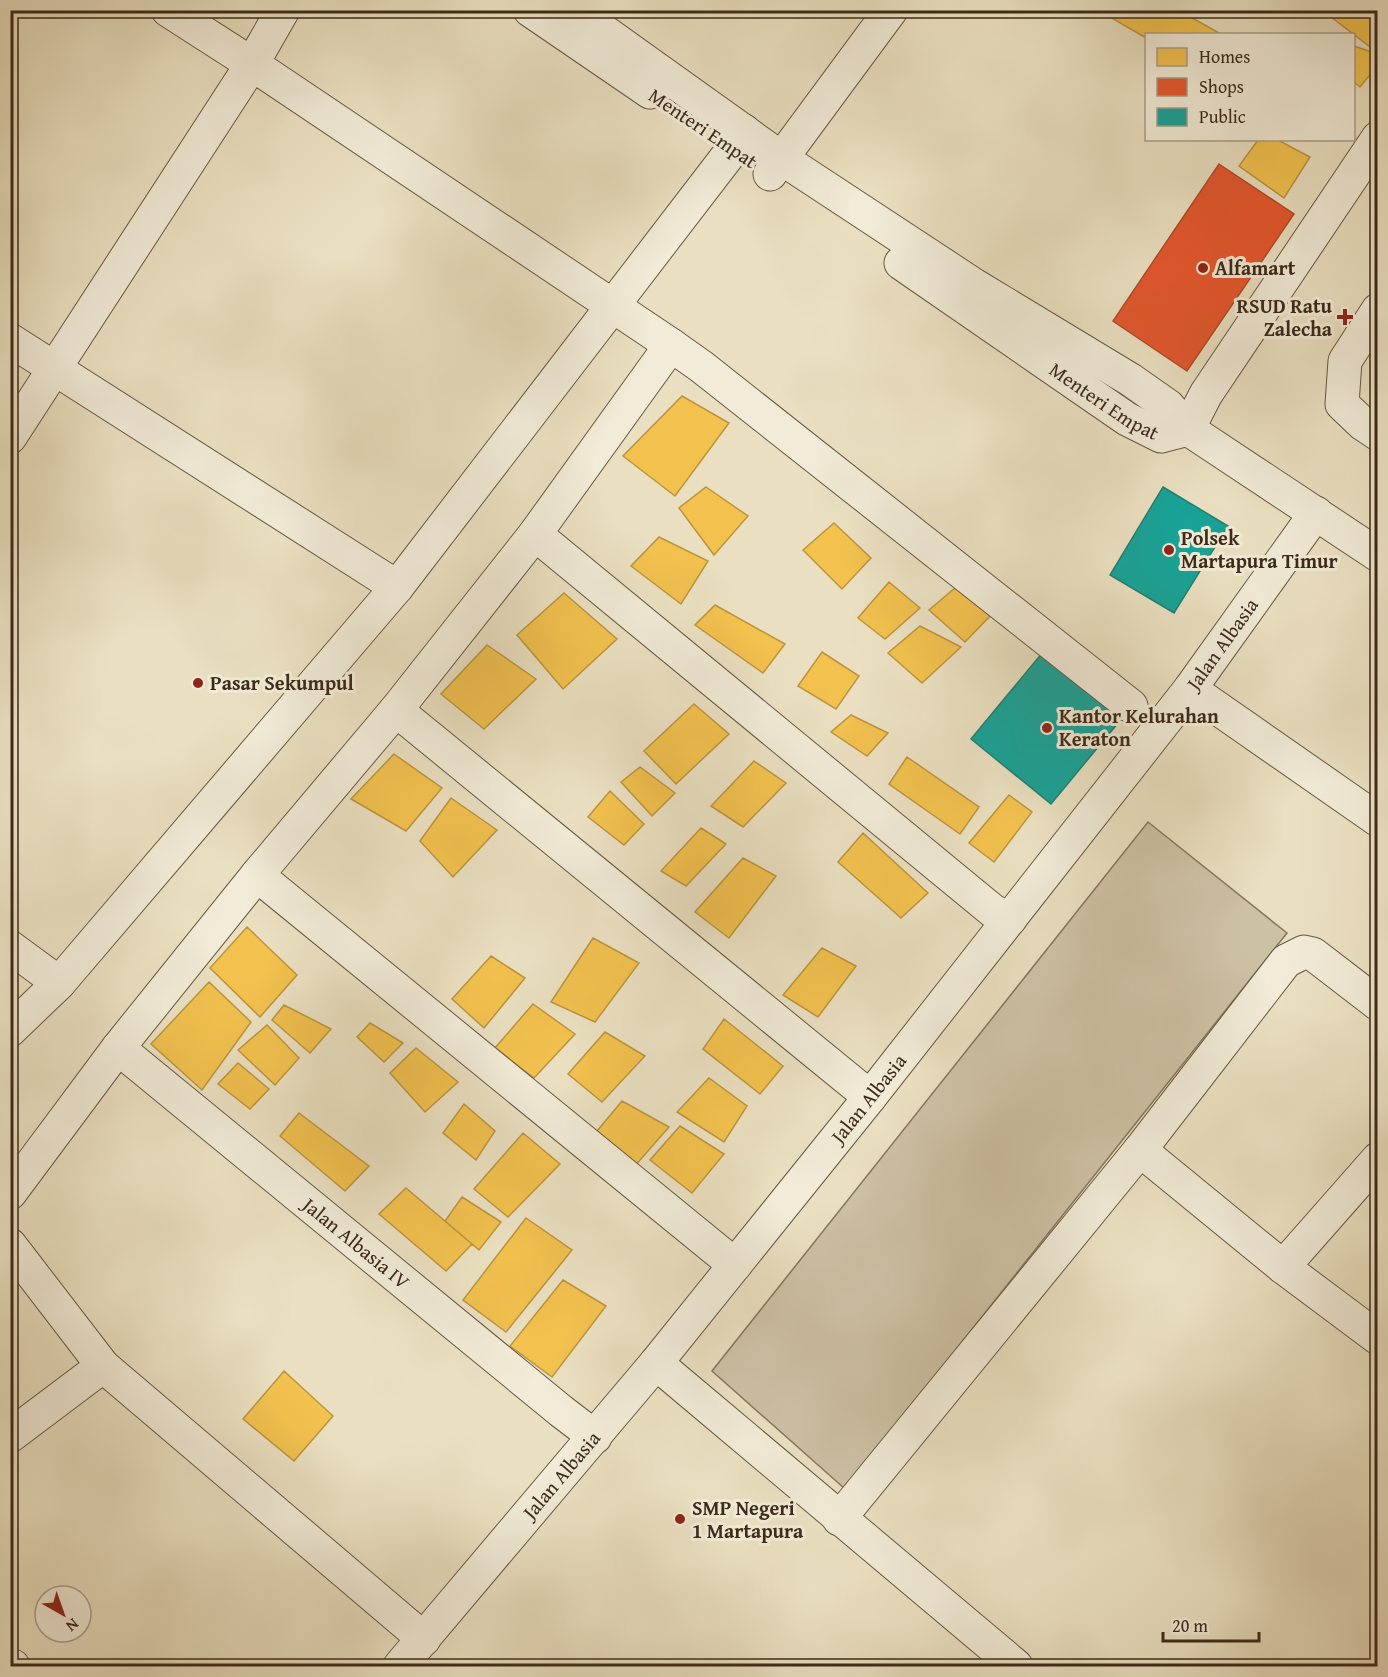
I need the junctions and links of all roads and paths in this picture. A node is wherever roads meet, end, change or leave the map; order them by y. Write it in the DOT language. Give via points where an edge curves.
graph roads {
  1 [pos="168,10"];
  2 [pos="284,10"];
  3 [pos="530,10"];
  4 [pos="574,10"];
  5 [pos="891,10"];
  6 [pos="252,64"];
  7 [pos="1377,138"];
  8 [pos="739,140"];
  9 [pos="776,166"];
  10 [pos="613,306"];
  11 [pos="1377,310"];
  12 [pos="10,340"];
  13 [pos="671,345"];
  14 [pos="56,368"];
  15 [pos="1188,429"];
  16 [pos="1377,434"];
  17 [pos="10,437"];
  18 [pos="1316,513"];
  19 [pos="535,534"];
  20 [pos="1377,555"];
  21 [pos="397,587"];
  22 [pos="1190,689"];
  23 [pos="1131,706"];
  24 [pos="396,710"];
  25 [pos="1377,820"];
  26 [pos="257,875"];
  27 [pos="1010,919"];
  28 [pos="10,947"];
  29 [pos="59,983"];
  30 [pos="1377,1004"];
  31 [pos="10,1030"];
  32 [pos="118,1048"];
  33 [pos="870,1097"];
  34 [pos="1140,1150"];
  35 [pos="1377,1159"];
  36 [pos="10,1193"];
  37 [pos="10,1245"];
  38 [pos="735,1265"];
  39 [pos="1283,1267"];
  40 [pos="1377,1338"];
  41 [pos="656,1363"];
  42 [pos="103,1366"];
  43 [pos="10,1436"];
  44 [pos="595,1437"];
  45 [pos="839,1519"];
  46 [pos="424,1639"];
  47 [pos="400,1666"];
  48 [pos="1016,1666"];
  1 -- 6 [label="street"];
  2 -- 6 [label="street"];
  3 -- 8 [label="street, Menteri Empat"];
  4 -- 8 [label="street, Menteri Empat"];
  5 -- 9 [label="street"];
  6 -- 10 [label="street"];
  6 -- 14 [label="street"];
  7 -- 15 [label="street" via="1206,394"];
  8 -- 9 [label="street, Menteri Empat"];
  8 -- 10 [label="street"];
  9 -- 15 [label="street, Menteri Empat" via="1131,380 1168,406"];
  10 -- 13 [label="street"];
  10 -- 21 [label="street"];
  11 -- 16 [label="street" via="1345,361 1342,404"];
  12 -- 14 [label="street"];
  13 -- 19 [label="street"];
  13 -- 23 [label="street"];
  14 -- 17 [label="street"];
  14 -- 21 [label="street"];
  15 -- 18 [label="street, Menteri Empat"];
  18 -- 20 [label="street, Menteri Empat"];
  18 -- 22 [label="street, Jalan Albasia"];
  19 -- 24 [label="street"];
  19 -- 27 [label="street" via="993,911"];
  21 -- 29 [label="street"];
  22 -- 25 [label="street"];
  22 -- 27 [label="street, Jalan Albasia"];
  24 -- 26 [label="street"];
  24 -- 33 [label="street"];
  26 -- 32 [label="street"];
  26 -- 38 [label="street"];
  27 -- 33 [label="street, Jalan Albasia"];
  28 -- 29 [label="street"];
  29 -- 31 [label="street"];
  30 -- 34 [label="street" via="1313,954 1295,955 1276,971"];
  32 -- 36 [label="street"];
  32 -- 44 [label="street, Jalan Albasia IV"];
  33 -- 38 [label="street, Jalan Albasia"];
  34 -- 39 [label="street"];
  34 -- 45 [label="street"];
  35 -- 39 [label="street"];
  37 -- 42 [label="street"];
  38 -- 41 [label="street, Jalan Albasia"];
  39 -- 40 [label="street"];
  41 -- 44 [label="street, Jalan Albasia"];
  41 -- 45 [label="street"];
  42 -- 43 [label="street"];
  42 -- 46 [label="street"];
  44 -- 46 [label="street, Jalan Albasia"];
  45 -- 48 [label="street"];
  46 -- 47 [label="street, Jalan Albasia"];
}
